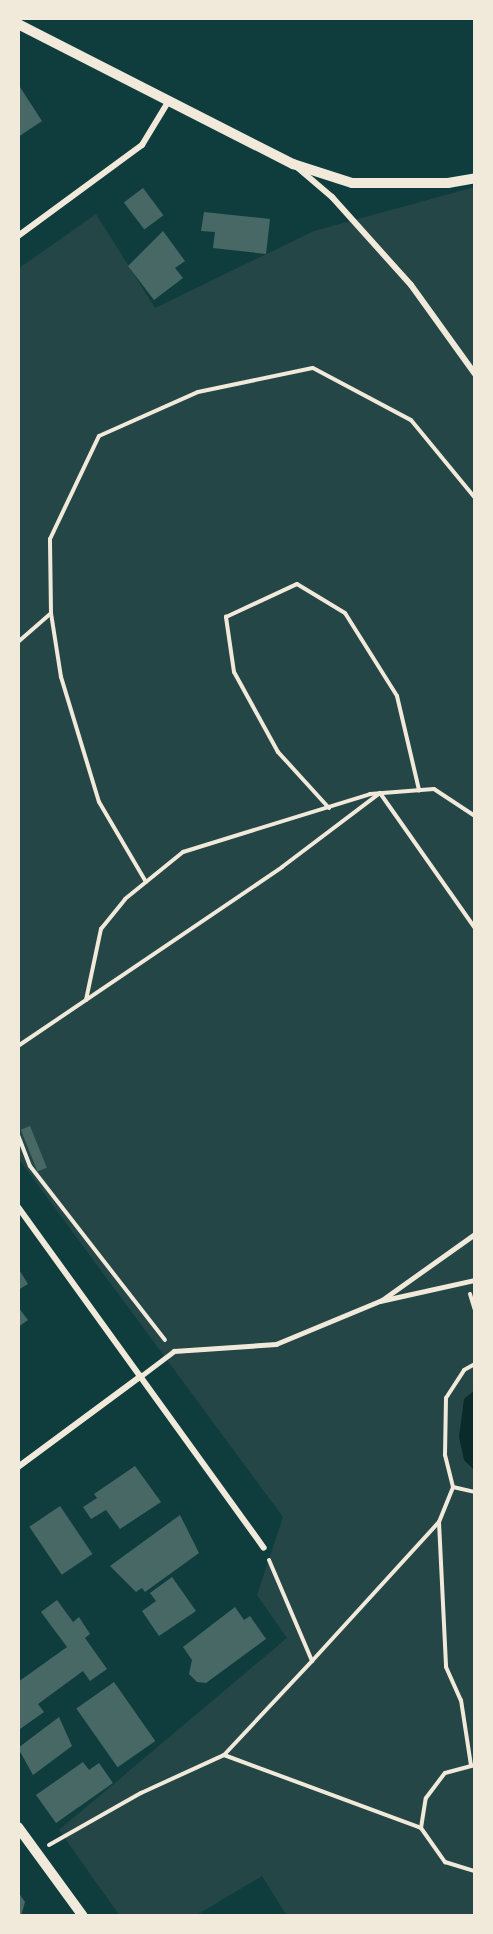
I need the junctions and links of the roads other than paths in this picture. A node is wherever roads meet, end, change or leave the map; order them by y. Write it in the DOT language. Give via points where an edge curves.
graph roads {
  1 [pos="18,24"];
  2 [pos="168,102"];
  3 [pos="293,164"];
  4 [pos="475,178"];
  5 [pos="18,236"];
  6 [pos="475,374"];
  7 [pos="18,1207"];
  8 [pos="475,1234"];
  9 [pos="475,1280"];
  10 [pos="380,1301"];
  11 [pos="141,1376"];
  12 [pos="18,1467"];
  13 [pos="264,1548"];
  14 [pos="18,1827"];
  15 [pos="83,1916"];
  1 -- 2 [label="street"];
  2 -- 3 [label="street"];
  2 -- 5 [label="street" via="142,145"];
  3 -- 4 [label="street" via="352,183 448,183"];
  3 -- 6 [label="street" via="332,196 411,285"];
  7 -- 11 [label="street"];
  8 -- 10 [label="lane"];
  9 -- 10 [label="lane"];
  10 -- 11 [label="lane" via="276,1344 174,1351"];
  11 -- 12 [label="street"];
  11 -- 13 [label="street"];
  14 -- 15 [label="street"];
}
